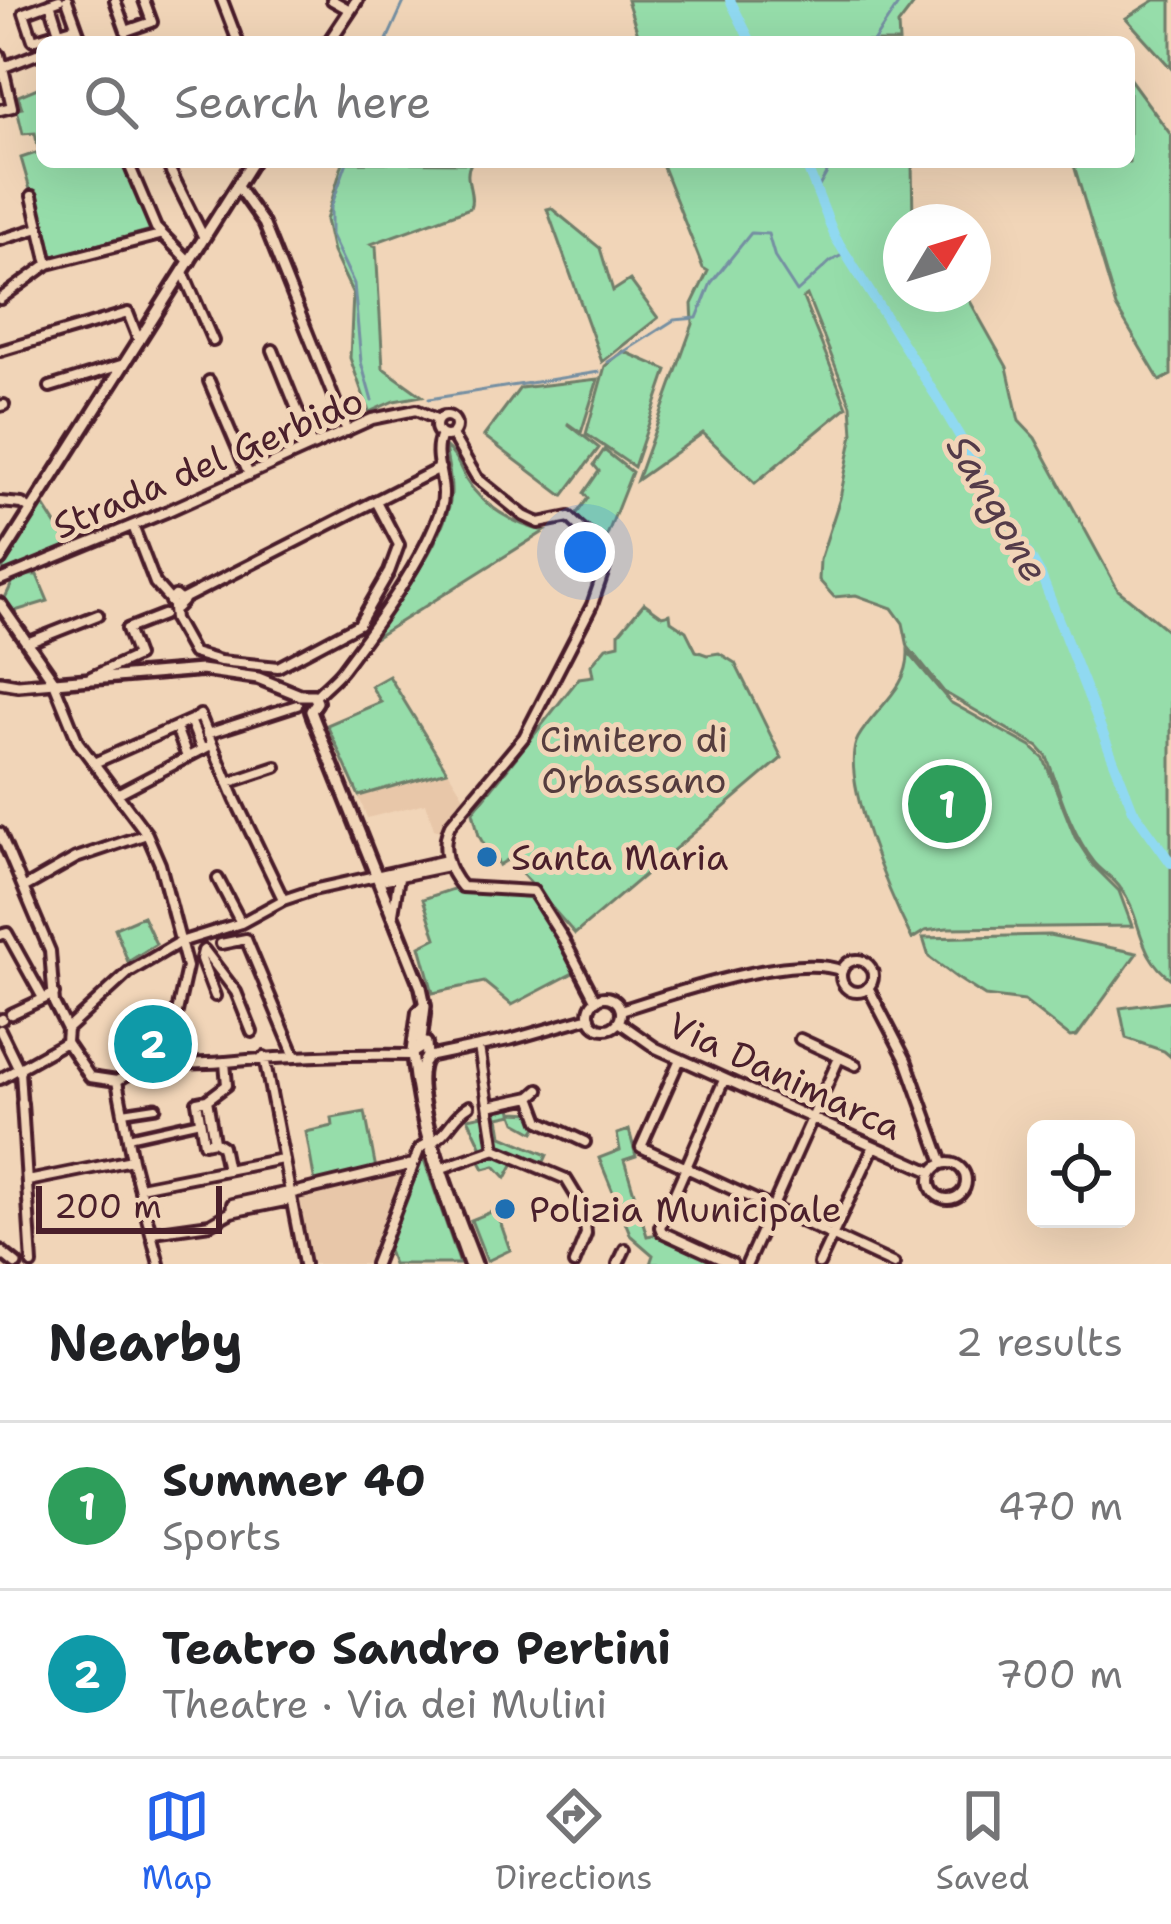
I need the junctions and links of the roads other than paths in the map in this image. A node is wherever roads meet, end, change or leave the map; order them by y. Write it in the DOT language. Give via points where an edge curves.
graph roads {
  1 [pos="115,0"];
  2 [pos="144,0"];
  3 [pos="222,0"];
  4 [pos="332,0"];
  5 [pos="59,1"];
  6 [pos="353,5"];
  7 [pos="76,27"];
  8 [pos="59,32"];
  9 [pos="46,36"];
  10 [pos="79,36"];
  11 [pos="236,36"];
  12 [pos="333,36"];
  13 [pos="36,39"];
  14 [pos="36,54"];
  15 [pos="0,55"];
  16 [pos="4,67"];
  17 [pos="0,110"];
  18 [pos="131,168"];
  19 [pos="248,168"];
  20 [pos="170,170"];
  21 [pos="237,186"];
  22 [pos="32,196"];
  23 [pos="39,228"];
  24 [pos="160,235"];
  25 [pos="205,238"];
  26 [pos="0,240"];
  27 [pos="47,264"];
  28 [pos="186,267"];
  29 [pos="0,298"];
  30 [pos="140,341"];
  31 [pos="213,341"];
  32 [pos="273,350"];
  33 [pos="0,351"];
  34 [pos="125,364"];
  35 [pos="209,381"];
  36 [pos="50,387"];
  37 [pos="438,420"];
  38 [pos="347,431"];
  39 [pos="447,435"];
  40 [pos="312,446"];
  41 [pos="440,468"];
  42 [pos="249,475"];
  43 [pos="376,501"];
  44 [pos="0,502"];
  45 [pos="31,511"];
  46 [pos="133,526"];
  47 [pos="0,560"];
  48 [pos="0,580"];
  49 [pos="0,604"];
  50 [pos="171,604"];
  51 [pos="98,615"];
  52 [pos="163,615"];
  53 [pos="26,643"];
  54 [pos="91,677"];
  55 [pos="53,680"];
  56 [pos="0,682"];
  57 [pos="18,685"];
  58 [pos="0,694"];
  59 [pos="316,696"];
  60 [pos="298,700"];
  61 [pos="311,711"];
  62 [pos="198,718"];
  63 [pos="176,728"];
  64 [pos="207,734"];
  65 [pos="207,747"];
  66 [pos="188,757"];
  67 [pos="94,763"];
  68 [pos="276,767"];
  69 [pos="228,783"];
  70 [pos="117,794"];
  71 [pos="0,833"];
  72 [pos="147,834"];
  73 [pos="448,863"];
  74 [pos="380,877"];
  75 [pos="399,877"];
  76 [pos="218,879"];
  77 [pos="25,887"];
  78 [pos="283,900"];
  79 [pos="394,913"];
  80 [pos="242,923"];
  81 [pos="218,931"];
  82 [pos="0,935"];
  83 [pos="200,937"];
  84 [pos="180,942"];
  85 [pos="221,944"];
  86 [pos="204,950"];
  87 [pos="842,971"];
  88 [pos="422,987"];
  89 [pos="868,987"];
  90 [pos="54,994"];
  91 [pos="214,997"];
  92 [pos="44,998"];
  93 [pos="596,1000"];
  94 [pos="621,1010"];
  95 [pos="590,1017"];
  96 [pos="4,1018"];
  97 [pos="619,1022"];
  98 [pos="67,1029"];
  99 [pos="0,1030"];
  100 [pos="252,1032"];
  101 [pos="800,1039"];
  102 [pos="66,1042"];
  103 [pos="479,1047"];
  104 [pos="294,1054"];
  105 [pos="420,1056"];
  106 [pos="263,1057"];
  107 [pos="839,1058"];
  108 [pos="680,1059"];
  109 [pos="225,1062"];
  110 [pos="856,1065"];
  111 [pos="165,1066"];
  112 [pos="18,1069"];
  113 [pos="0,1079"];
  114 [pos="724,1080"];
  115 [pos="118,1081"];
  116 [pos="207,1100"];
  117 [pos="22,1103"];
  118 [pos="470,1106"];
  119 [pos="489,1106"];
  120 [pos="156,1107"];
  121 [pos="123,1112"];
  122 [pos="200,1120"];
  123 [pos="811,1121"];
  124 [pos="127,1137"];
  125 [pos="214,1141"];
  126 [pos="429,1141"];
  127 [pos="585,1142"];
  128 [pos="873,1148"];
  129 [pos="493,1150"];
  130 [pos="282,1158"];
  131 [pos="132,1160"];
  132 [pos="943,1163"];
  133 [pos="413,1164"];
  134 [pos="442,1168"];
  135 [pos="686,1168"];
  136 [pos="227,1171"];
  137 [pos="932,1172"];
  138 [pos="28,1181"];
  139 [pos="140,1187"];
  140 [pos="290,1195"];
  141 [pos="580,1202"];
  142 [pos="772,1208"];
  143 [pos="584,1213"];
  144 [pos="153,1232"];
  145 [pos="833,1235"];
  146 [pos="625,1249"];
  147 [pos="0,1251"];
  148 [pos="30,1263"];
  149 [pos="887,1263"];
  150 [pos="16,1264"];
  151 [pos="159,1264"];
  152 [pos="304,1264"];
  153 [pos="375,1264"];
  154 [pos="473,1264"];
  155 [pos="574,1264"];
  156 [pos="618,1264"];
  157 [pos="732,1264"];
  158 [pos="748,1264"];
  159 [pos="819,1264"];
  1 -- 2 [label="street" via="125,31 152,22"];
  3 -- 11 [label="street"];
  4 -- 6 [label="street"];
  5 -- 7 [label="street"];
  5 -- 8 [label="street"];
  5 -- 13 [label="street" via="24,13"];
  6 -- 12 [label="street"];
  7 -- 8 [label="street"];
  7 -- 10 [label="street"];
  8 -- 9 [label="street"];
  14 -- 16 [label="street"];
  15 -- 16 [label="street"];
  16 -- 17 [label="street" via="12,107"];
  18 -- 24 [label="street"];
  19 -- 21 [label="street"];
  20 -- 25 [label="street"];
  21 -- 25 [label="street"];
  21 -- 38 [label="street" via="264,224"];
  22 -- 23 [label="street"];
  23 -- 26 [label="street"];
  23 -- 27 [label="street"];
  24 -- 27 [label="street"];
  24 -- 28 [label="street"];
  25 -- 28 [label="street"];
  27 -- 29 [label="street"];
  28 -- 30 [label="street"];
  28 -- 31 [label="street"];
  30 -- 33 [label="street" via="128,313"];
  30 -- 34 [label="street"];
  32 -- 40 [label="street"];
  34 -- 36 [label="street"];
  34 -- 45 [label="street"];
  35 -- 42 [label="street"];
  37 -- 38 [label="street, Strada del Gerbido" via="411,410"];
  37 -- 39 [label="street"];
  37 -- 39 [label="street" via="454,419 457,428"];
  38 -- 40 [label="street, Strada del Gerbido"];
  39 -- 41 [label="street" via="436,452"];
  39 -- 73 [label="street" via="477,478 524,516 539,523 569,517 603,548 605,567 524,737 446,832"];
  40 -- 42 [label="street, Strada del Gerbido"];
  41 -- 43 [label="street"];
  41 -- 59 [label="street" via="441,507 417,556"];
  42 -- 46 [label="street, Strada del Gerbido"];
  43 -- 50 [label="street"];
  43 -- 50 [label="street" via="398,544 359,624 275,667 193,653"];
  44 -- 45 [label="street"];
  45 -- 47 [label="street"];
  46 -- 48 [label="street, Strada del Gerbido"];
  46 -- 50 [label="street"];
  49 -- 53 [label="street"];
  51 -- 53 [label="street"];
  52 -- 54 [label="street" via="127,629 136,656"];
  53 -- 55 [label="street"];
  54 -- 55 [label="street"];
  54 -- 60 [label="street" via="214,670 258,678"];
  55 -- 57 [label="street"];
  55 -- 67 [label="street"];
  56 -- 57 [label="street"];
  57 -- 58 [label="street"];
  59 -- 60 [label="street"];
  59 -- 61 [label="street"];
  60 -- 61 [label="street"];
  60 -- 64 [label="street"];
  61 -- 74 [label="street"];
  62 -- 63 [label="street"];
  62 -- 64 [label="street"];
  62 -- 65 [label="street"];
  63 -- 66 [label="street"];
  63 -- 67 [label="street"];
  64 -- 65 [label="street"];
  65 -- 66 [label="street"];
  65 -- 69 [label="street"];
  66 -- 70 [label="street"];
  67 -- 70 [label="street"];
  68 -- 69 [label="street"];
  69 -- 78 [label="street"];
  70 -- 72 [label="street"];
  71 -- 77 [label="street"];
  72 -- 77 [label="street" via="76,858"];
  72 -- 84 [label="street"];
  73 -- 74 [label="street"];
  73 -- 75 [label="street"];
  73 -- 93 [label="street" via="462,887 533,891"];
  74 -- 75 [label="street"];
  74 -- 78 [label="street"];
  74 -- 79 [label="street"];
  75 -- 79 [label="street"];
  76 -- 80 [label="street"];
  77 -- 90 [label="street" via="50,951"];
  78 -- 80 [label="street"];
  79 -- 88 [label="street"];
  80 -- 81 [label="street"];
  81 -- 83 [label="street"];
  81 -- 85 [label="street"];
  82 -- 92 [label="street" via="7,933"];
  83 -- 84 [label="street"];
  83 -- 86 [label="street"];
  84 -- 98 [label="street" via="129,972"];
  84 -- 111 [label="street" via="187,967"];
  85 -- 86 [label="street"];
  85 -- 104 [label="street" via="246,939"];
  86 -- 91 [label="street"];
  86 -- 100 [label="street" via="236,992"];
  87 -- 89 [label="street" via="848,989"];
  87 -- 89 [label="street" via="863,962 872,973"];
  87 -- 94 [label="street" via="803,964"];
  88 -- 105 [label="street"];
  88 -- 105 [label="street" via="430,1003"];
  89 -- 132 [label="street" via="906,1060"];
  90 -- 92 [label="street"];
  90 -- 98 [label="street"];
  92 -- 96 [label="street"];
  93 -- 94 [label="street" via="611,999"];
  93 -- 95 [label="street"];
  94 -- 97 [label="street"];
  95 -- 97 [label="street" via="600,1028"];
  95 -- 103 [label="street"];
  97 -- 108 [label="street, Via Danimarca"];
  98 -- 102 [label="street"];
  99 -- 112 [label="street"];
  101 -- 107 [label="street"];
  102 -- 112 [label="street"];
  102 -- 115 [label="street" via="90,1077"];
  103 -- 105 [label="street"];
  103 -- 119 [label="street"];
  104 -- 105 [label="street"];
  104 -- 106 [label="street"];
  105 -- 126 [label="street" via="415,1093"];
  106 -- 109 [label="street"];
  106 -- 130 [label="street"];
  107 -- 110 [label="street"];
  107 -- 123 [label="street"];
  108 -- 114 [label="street, Via Danimarca"];
  108 -- 135 [label="street" via="640,1142"];
  109 -- 111 [label="street"];
  109 -- 116 [label="street" via="226,1085"];
  111 -- 115 [label="street"];
  112 -- 113 [label="street"];
  112 -- 117 [label="street"];
  114 -- 123 [label="street, Via Danimarca"];
  114 -- 135 [label="street"];
  115 -- 121 [label="street"];
  116 -- 122 [label="street" via="197,1102"];
  116 -- 125 [label="street"];
  117 -- 138 [label="street"];
  118 -- 126 [label="street"];
  119 -- 127 [label="street" via="535,1094 540,1121"];
  119 -- 141 [label="street" via="495,1149 566,1179"];
  120 -- 121 [label="street"];
  121 -- 124 [label="street"];
  122 -- 124 [label="street"];
  122 -- 125 [label="street" via="205,1143"];
  123 -- 128 [label="street, Via Danimarca"];
  123 -- 142 [label="street"];
  124 -- 131 [label="street"];
  125 -- 136 [label="street"];
  126 -- 133 [label="street"];
  126 -- 134 [label="street"];
  126 -- 154 [label="street"];
  128 -- 137 [label="street, Via Danimarca"];
  128 -- 145 [label="street"];
  129 -- 134 [label="street"];
  130 -- 136 [label="street"];
  130 -- 140 [label="street"];
  131 -- 138 [label="street"];
  131 -- 139 [label="street"];
  132 -- 137 [label="street"];
  132 -- 137 [label="street" via="963,1170 960,1194 937,1195"];
  133 -- 140 [label="street"];
  133 -- 153 [label="street"];
  134 -- 154 [label="street"];
  135 -- 142 [label="street"];
  135 -- 157 [label="street" via="662,1232"];
  136 -- 139 [label="street"];
  138 -- 148 [label="street"];
  139 -- 144 [label="street"];
  140 -- 144 [label="street" via="218,1221"];
  140 -- 152 [label="street"];
  142 -- 145 [label="street"];
  142 -- 158 [label="street"];
  143 -- 155 [label="street" via="586,1234"];
  144 -- 151 [label="street"];
  145 -- 149 [label="street"];
  145 -- 159 [label="street"];
  146 -- 156 [label="street"];
  147 -- 150 [label="street"];
}
